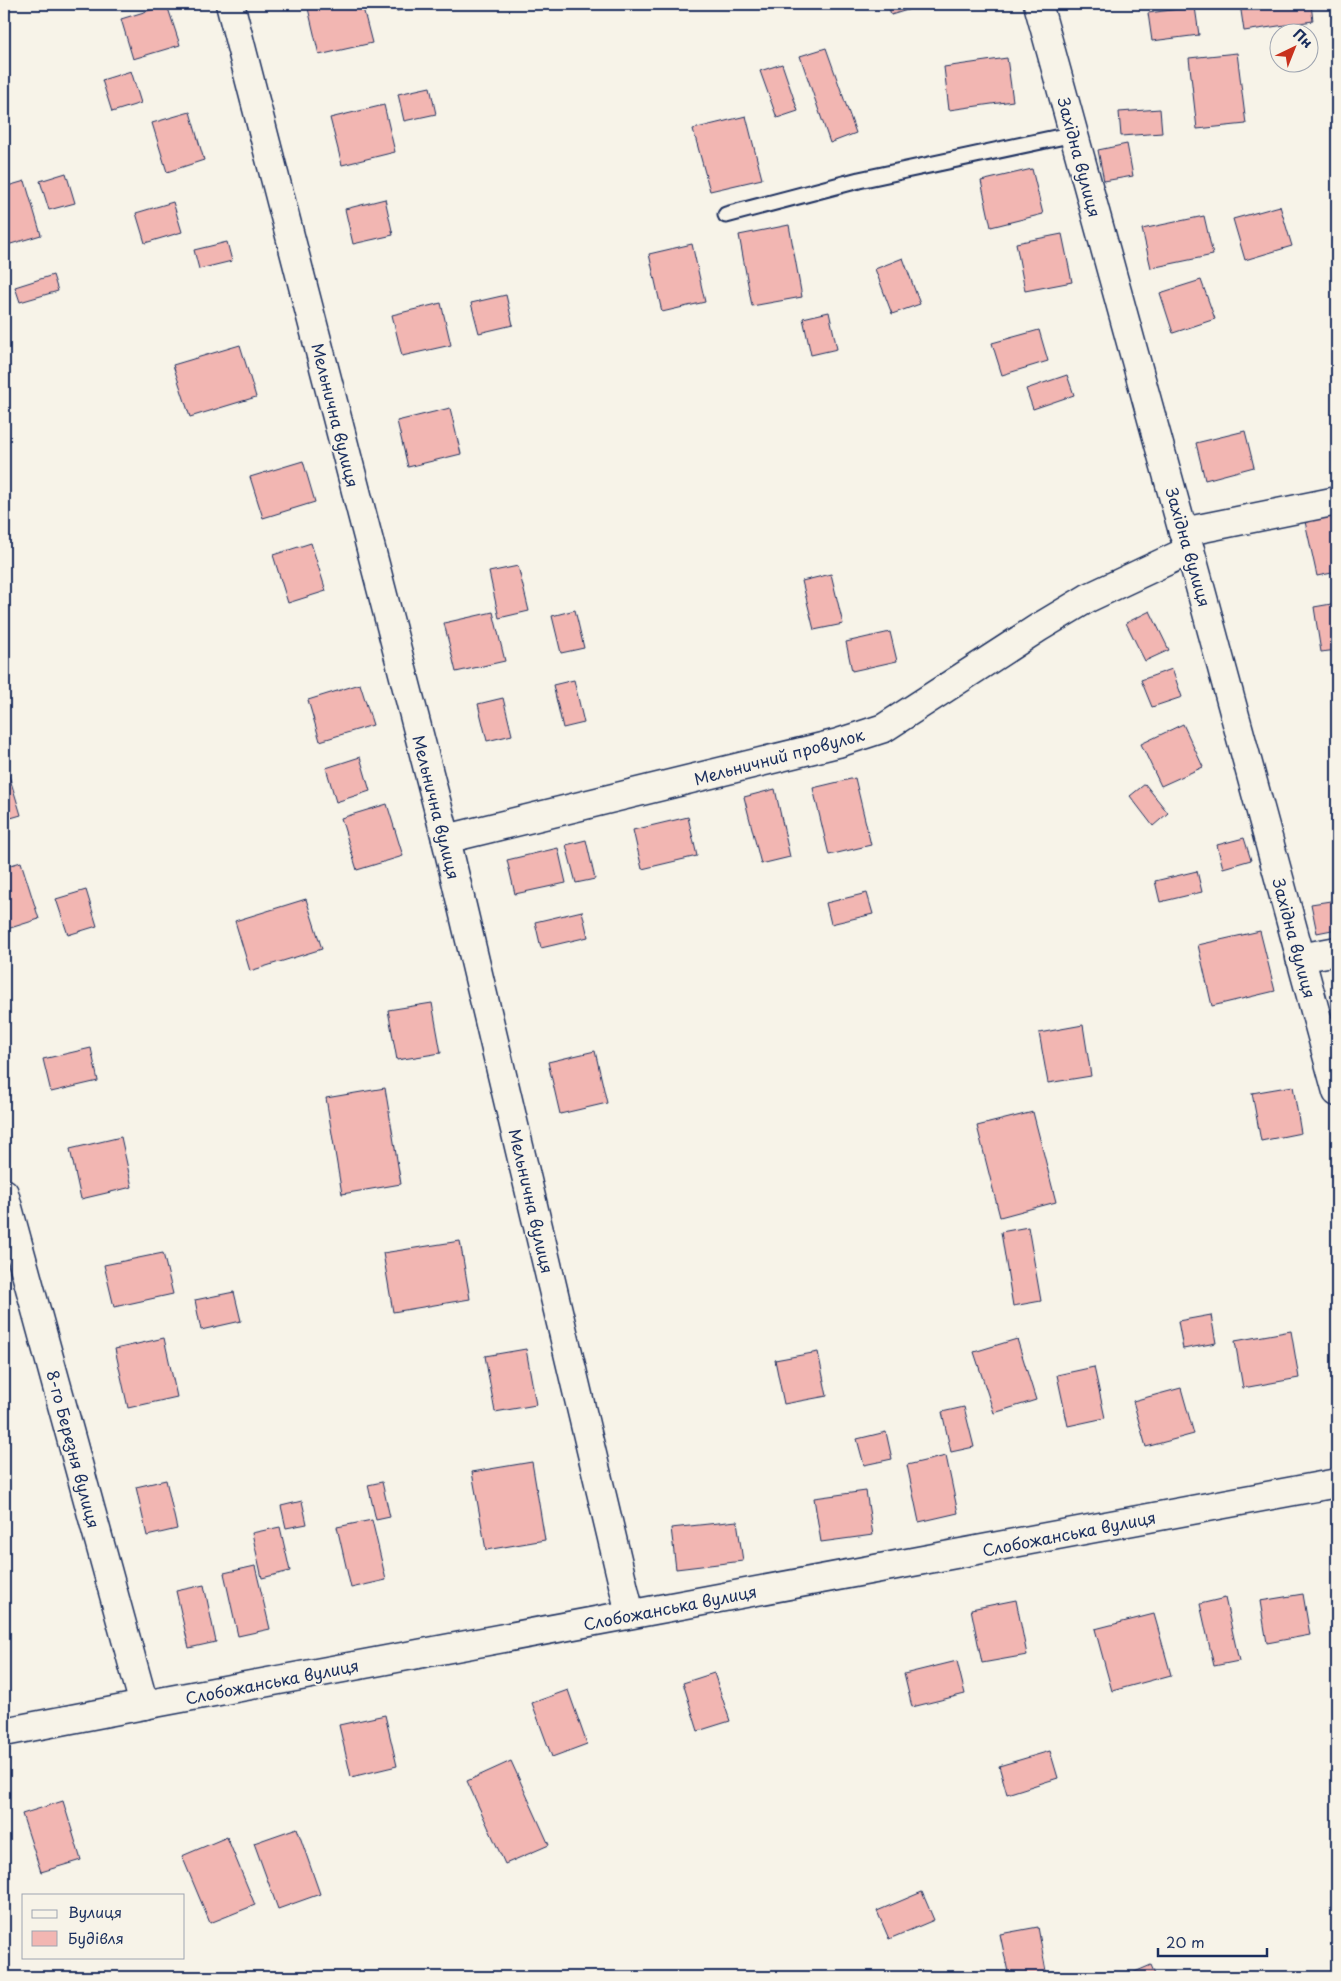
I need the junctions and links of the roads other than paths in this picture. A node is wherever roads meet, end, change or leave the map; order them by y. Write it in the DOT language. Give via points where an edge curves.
graph roads {
  1 [pos="230,4"];
  2 [pos="1038,4"];
  3 [pos="1074,134"];
  4 [pos="726,215"];
  5 [pos="1337,501"];
  6 [pos="1187,541"];
  7 [pos="446,839"];
  8 [pos="1337,951"];
  9 [pos="1300,958"];
  10 [pos="1337,1092"];
  11 [pos="4,1194"];
  12 [pos="1337,1483"];
  13 [pos="630,1614"];
  14 [pos="144,1705"];
  15 [pos="4,1732"];
  1 -- 7 [label="street, Мельнична вулиця"];
  2 -- 3 [label="street, Західна вулиця"];
  3 -- 4 [label="lane" via="859,180"];
  3 -- 6 [label="street, Західна вулиця"];
  5 -- 6 [label="street, Мельничний провулок"];
  6 -- 7 [label="street, Мельничний провулок" via="1038,628 884,728 838,743"];
  6 -- 9 [label="street, Західна вулиця"];
  7 -- 13 [label="street, Мельнична вулиця"];
  8 -- 9 [label="street"];
  9 -- 10 [label="street, Західна вулиця"];
  11 -- 14 [label="street, 8-го Березня вулиця"];
  12 -- 13 [label="street, Слобожанська вулиця"];
  13 -- 14 [label="street, Слобожанська вулиця"];
  14 -- 15 [label="street, Слобожанська вулиця"];
}
